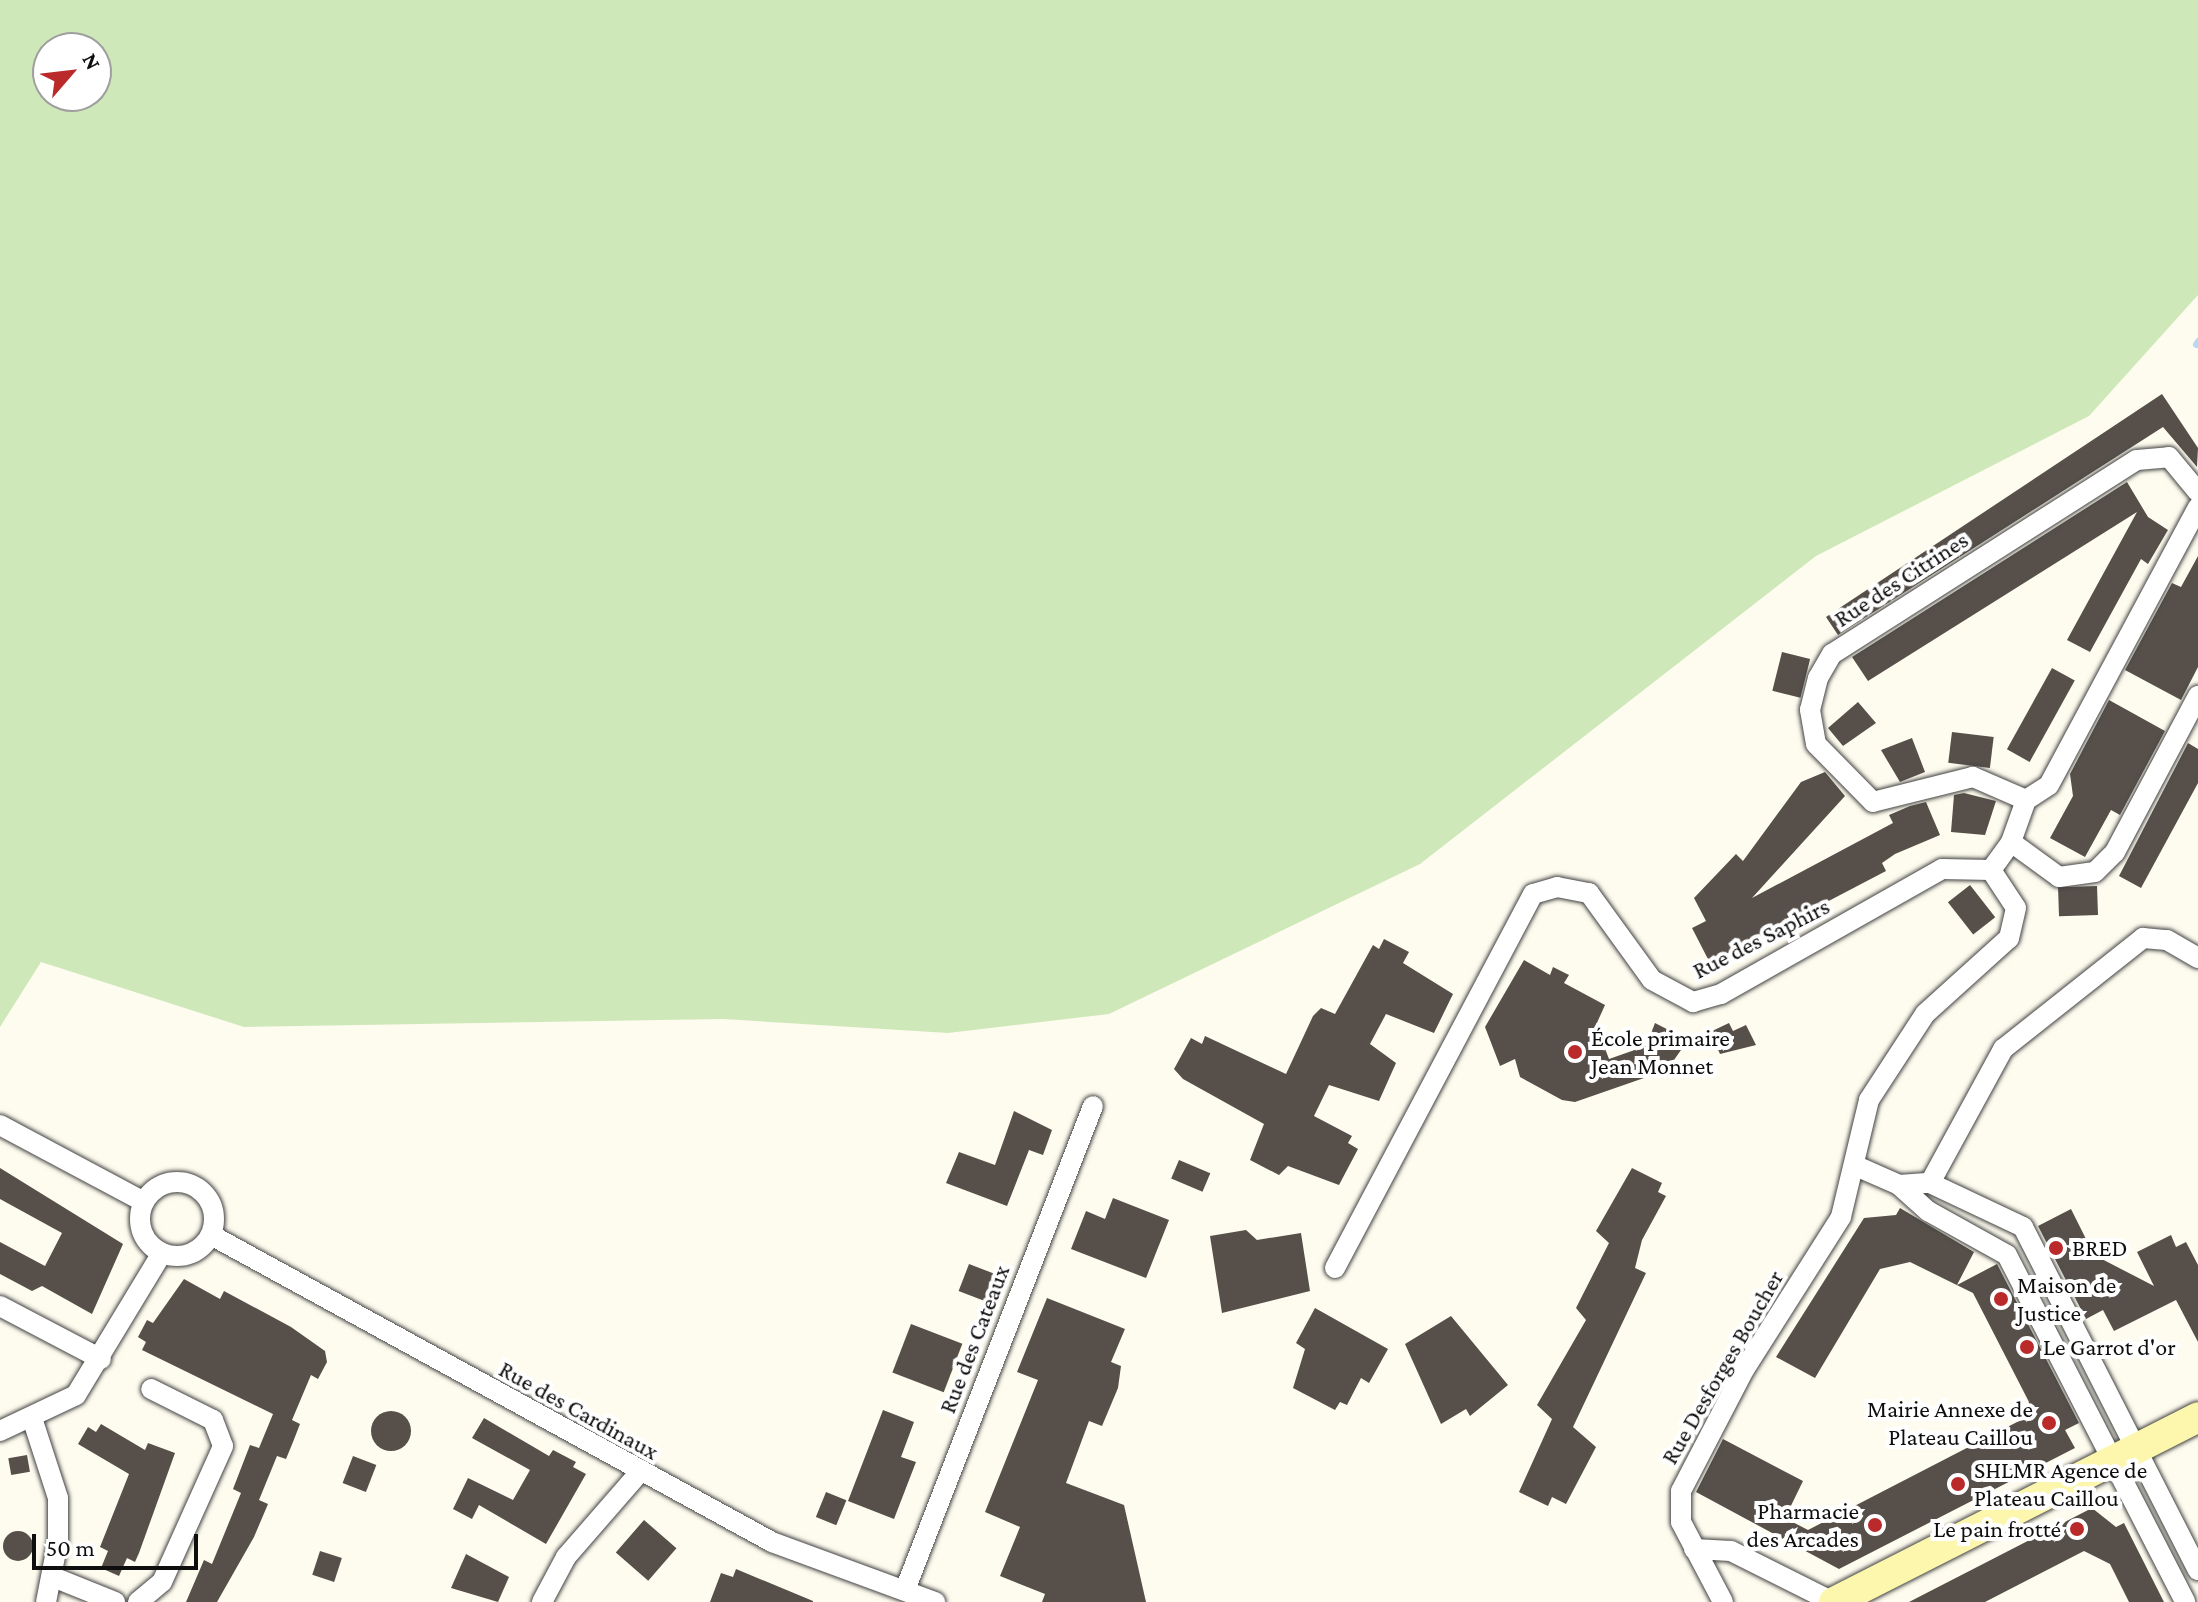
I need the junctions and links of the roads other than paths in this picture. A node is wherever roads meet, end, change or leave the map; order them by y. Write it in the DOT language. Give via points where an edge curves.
graph roads {
  1 [pos="2198,492"];
  2 [pos="2198,507"];
  3 [pos="2198,696"];
  4 [pos="2026,800"];
  5 [pos="2011,842"];
  6 [pos="1991,870"];
  7 [pos="2198,958"];
  8 [pos="1093,1106"];
  9 [pos="0,1125"];
  10 [pos="1856,1166"];
  11 [pos="1930,1183"];
  12 [pos="1899,1185"];
  13 [pos="144,1202"];
  14 [pos="2023,1227"];
  15 [pos="211,1235"];
  16 [pos="1997,1247"];
  17 [pos="162,1253"];
  18 [pos="1335,1268"];
  19 [pos="0,1306"];
  20 [pos="101,1359"];
  21 [pos="151,1389"];
  22 [pos="2198,1417"];
  23 [pos="33,1421"];
  24 [pos="0,1431"];
  25 [pos="2124,1455"];
  26 [pos="639,1473"];
  27 [pos="1694,1549"];
  28 [pos="2198,1570"];
  29 [pos="53,1577"];
  30 [pos="905,1590"];
  31 [pos="46,1602"];
  32 [pos="115,1602"];
  33 [pos="138,1602"];
  34 [pos="542,1602"];
  35 [pos="935,1602"];
  36 [pos="1723,1602"];
  37 [pos="1834,1602"];
  38 [pos="2185,1602"];
  1 -- 4 [label="street, Rue des Citrines" via="2169,457 2137,460 1832,654 1818,678 1810,710 1816,744 1873,802 1973,777"];
  2 -- 4 [label="street" via="2049,785"];
  3 -- 5 [label="street" via="2115,852 2095,872 2059,877"];
  4 -- 5 [label="street"];
  5 -- 6 [label="street"];
  6 -- 10 [label="street, Rue Desforges Boucher" via="2016,908 2009,938 1925,1014 1869,1100"];
  6 -- 18 [label="street, Rue des Saphirs" via="1942,869 1721,994 1693,1002 1652,980 1589,893 1557,887 1533,894"];
  7 -- 11 [label="street" via="2167,940 2143,938 2003,1049"];
  8 -- 30 [label="street, Rue des Cateaux"];
  9 -- 13 [label="street"];
  10 -- 12 [label="street"];
  10 -- 27 [label="street, Rue Desforges Boucher" via="1841,1217 1745,1368 1681,1491 1681,1522"];
  11 -- 12 [label="street"];
  11 -- 14 [label="street"];
  12 -- 16 [label="street" via="1928,1211"];
  13 -- 15 [label="street" via="158,1187 189,1184 212,1206"];
  13 -- 17 [label="street" via="140,1221"];
  14 -- 16 [label="street"];
  14 -- 25 [label="street"];
  15 -- 17 [label="street" via="190,1254"];
  15 -- 26 [label="street, Rue des Cardinaux"];
  16 -- 25 [label="street"];
  17 -- 20 [label="street"];
  19 -- 20 [label="street"];
  20 -- 23 [label="street" via="76,1395"];
  21 -- 33 [label="street" via="213,1420 223,1446 162,1582"];
  22 -- 25 [label="main road"];
  23 -- 24 [label="street"];
  23 -- 29 [label="street" via="58,1498"];
  25 -- 28 [label="street"];
  25 -- 37 [label="main road"];
  25 -- 38 [label="street"];
  26 -- 30 [label="street, Rue des Cardinaux" via="772,1542"];
  26 -- 34 [label="street" via="566,1557"];
  27 -- 36 [label="street, Rue Desforges Boucher"];
  27 -- 37 [label="street" via="1731,1551"];
  29 -- 31 [label="street"];
  29 -- 32 [label="street"];
  30 -- 35 [label="street, Rue des Cardinaux"];
}
